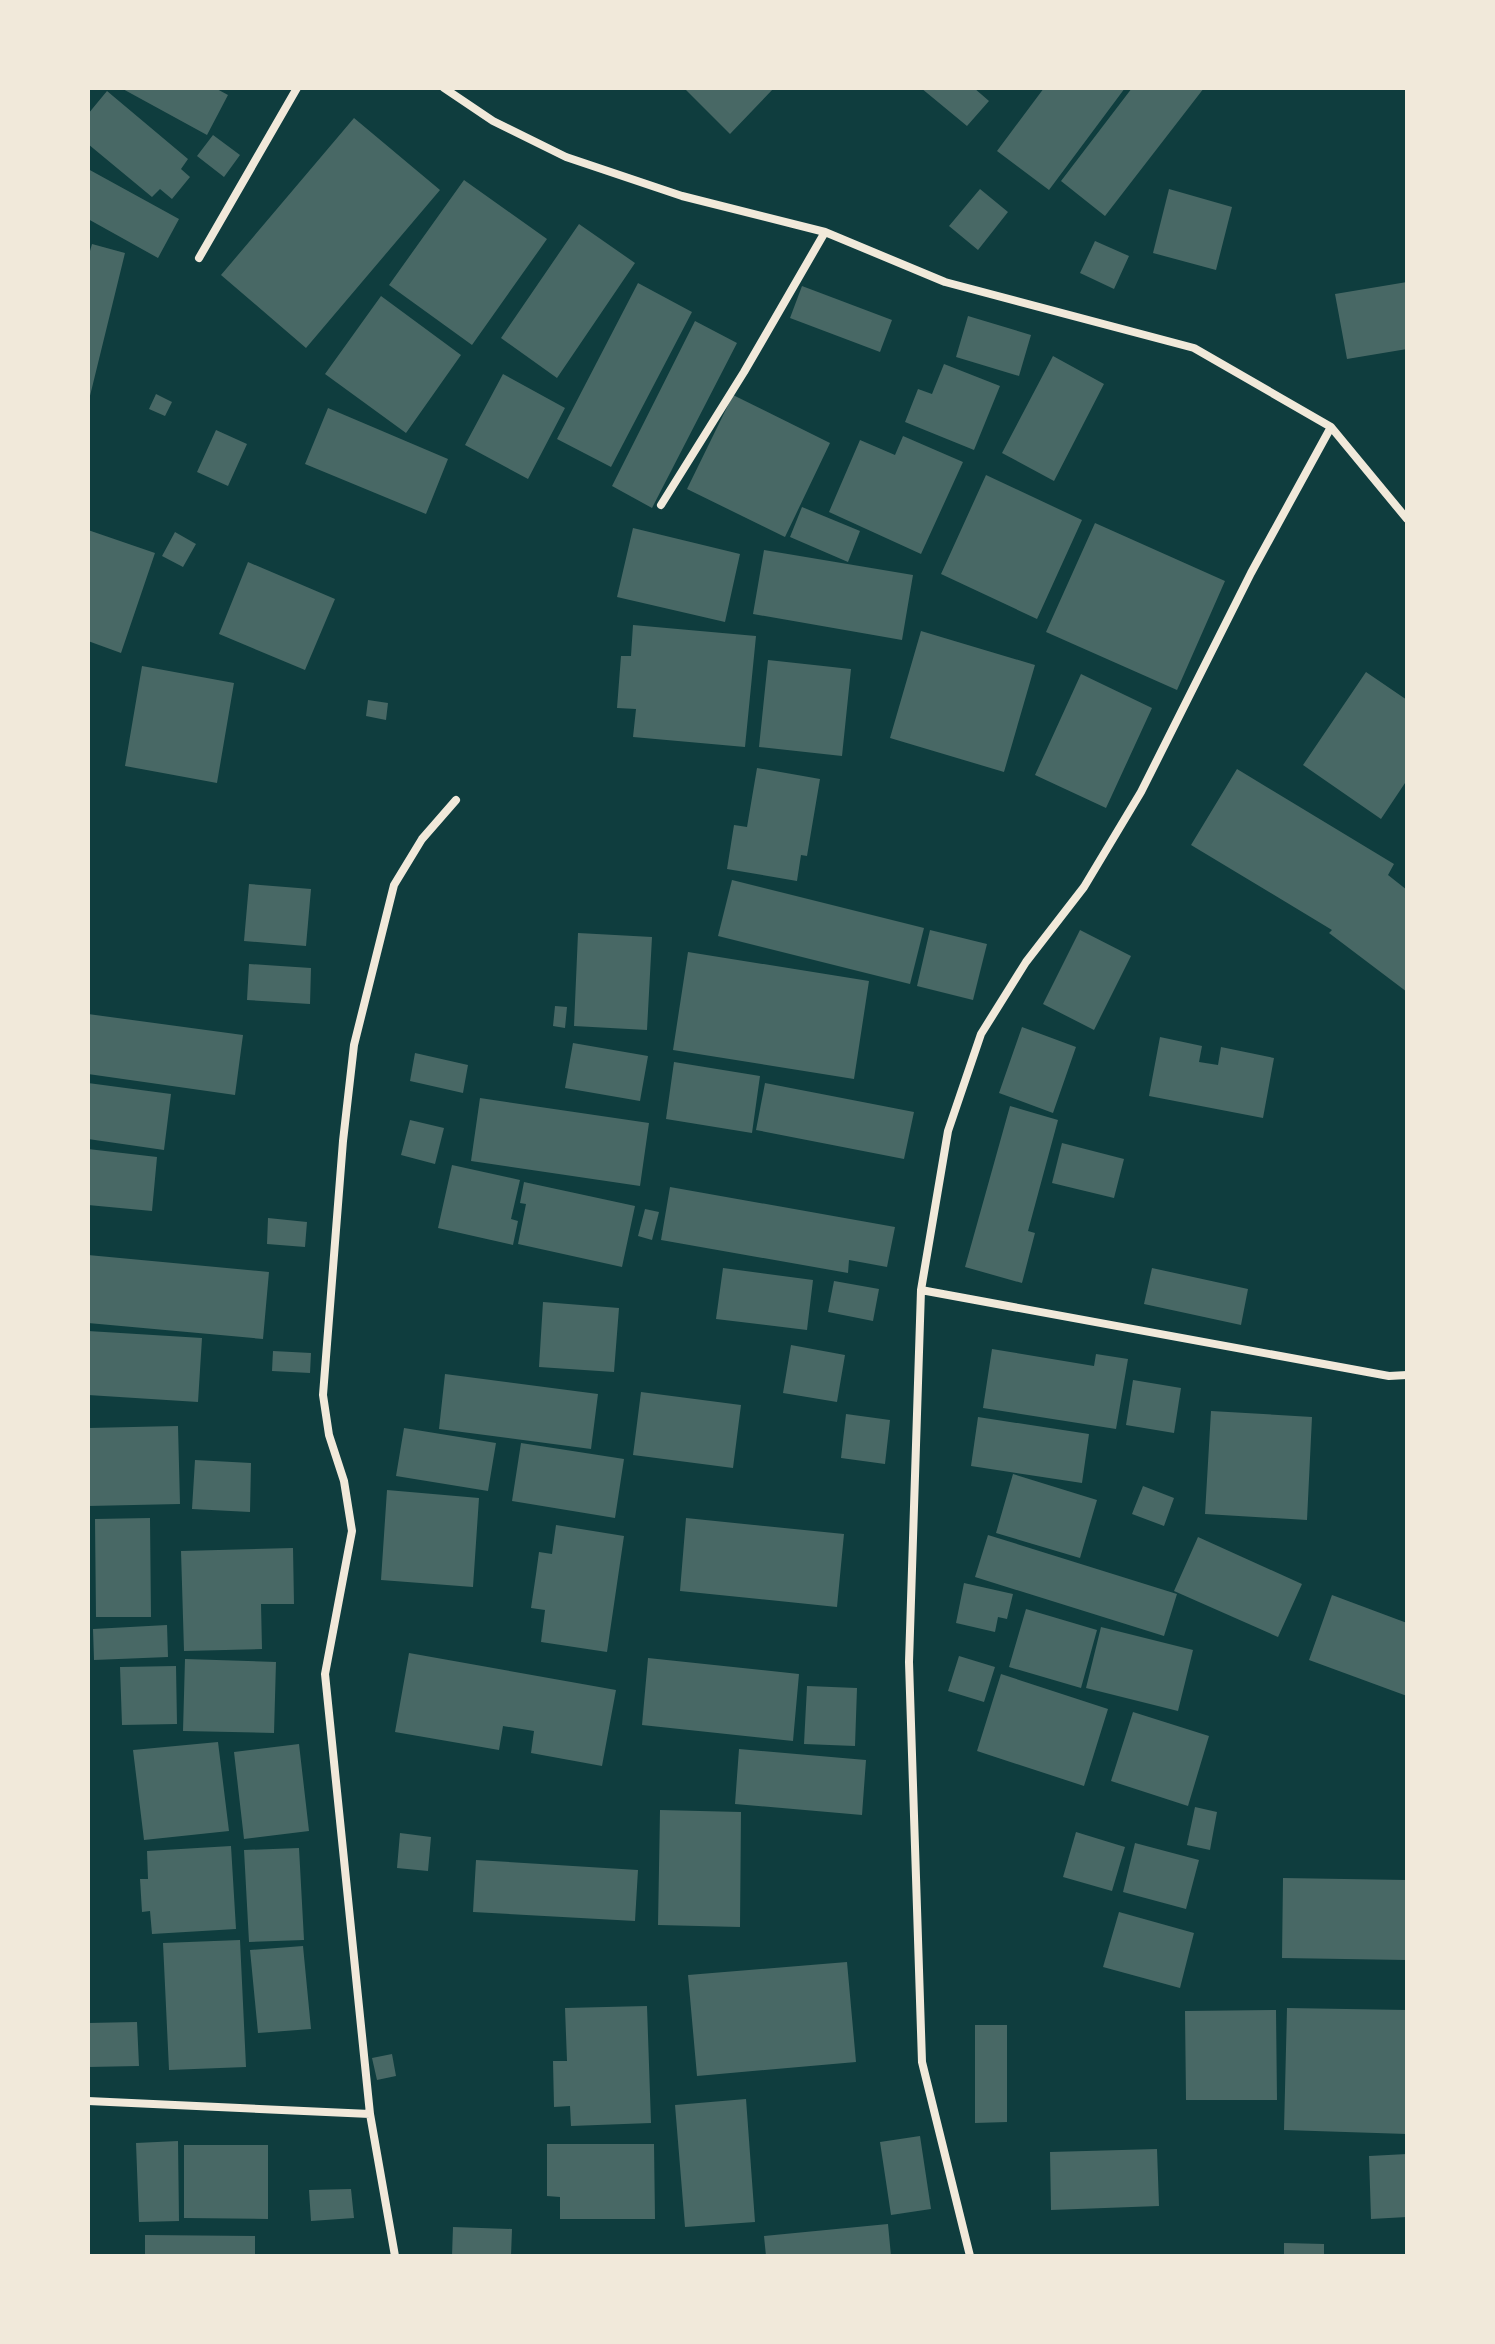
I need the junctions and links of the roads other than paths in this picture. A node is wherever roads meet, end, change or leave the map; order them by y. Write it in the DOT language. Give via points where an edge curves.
graph roads {
  1 [pos="297,88"];
  2 [pos="444,88"];
  3 [pos="825,232"];
  4 [pos="199,258"];
  5 [pos="1331,427"];
  6 [pos="661,505"];
  7 [pos="1407,519"];
  8 [pos="456,800"];
  9 [pos="921,1290"];
  10 [pos="1407,1375"];
  11 [pos="88,2101"];
  12 [pos="370,2114"];
  13 [pos="395,2256"];
  14 [pos="970,2256"];
  1 -- 4 [label="street"];
  2 -- 3 [label="street" via="493,121 566,157 682,196"];
  3 -- 5 [label="street" via="945,282 1194,348"];
  3 -- 6 [label="street"];
  5 -- 7 [label="street"];
  5 -- 9 [label="street" via="1141,792 1084,887 1026,962 981,1034 948,1131"];
  8 -- 12 [label="street" via="422,839 394,885 354,1045 323,1395 352,1531 325,1674"];
  9 -- 10 [label="street" via="1389,1376"];
  9 -- 14 [label="street" via="909,1662 922,2062"];
  11 -- 12 [label="street"];
  12 -- 13 [label="street"];
}
